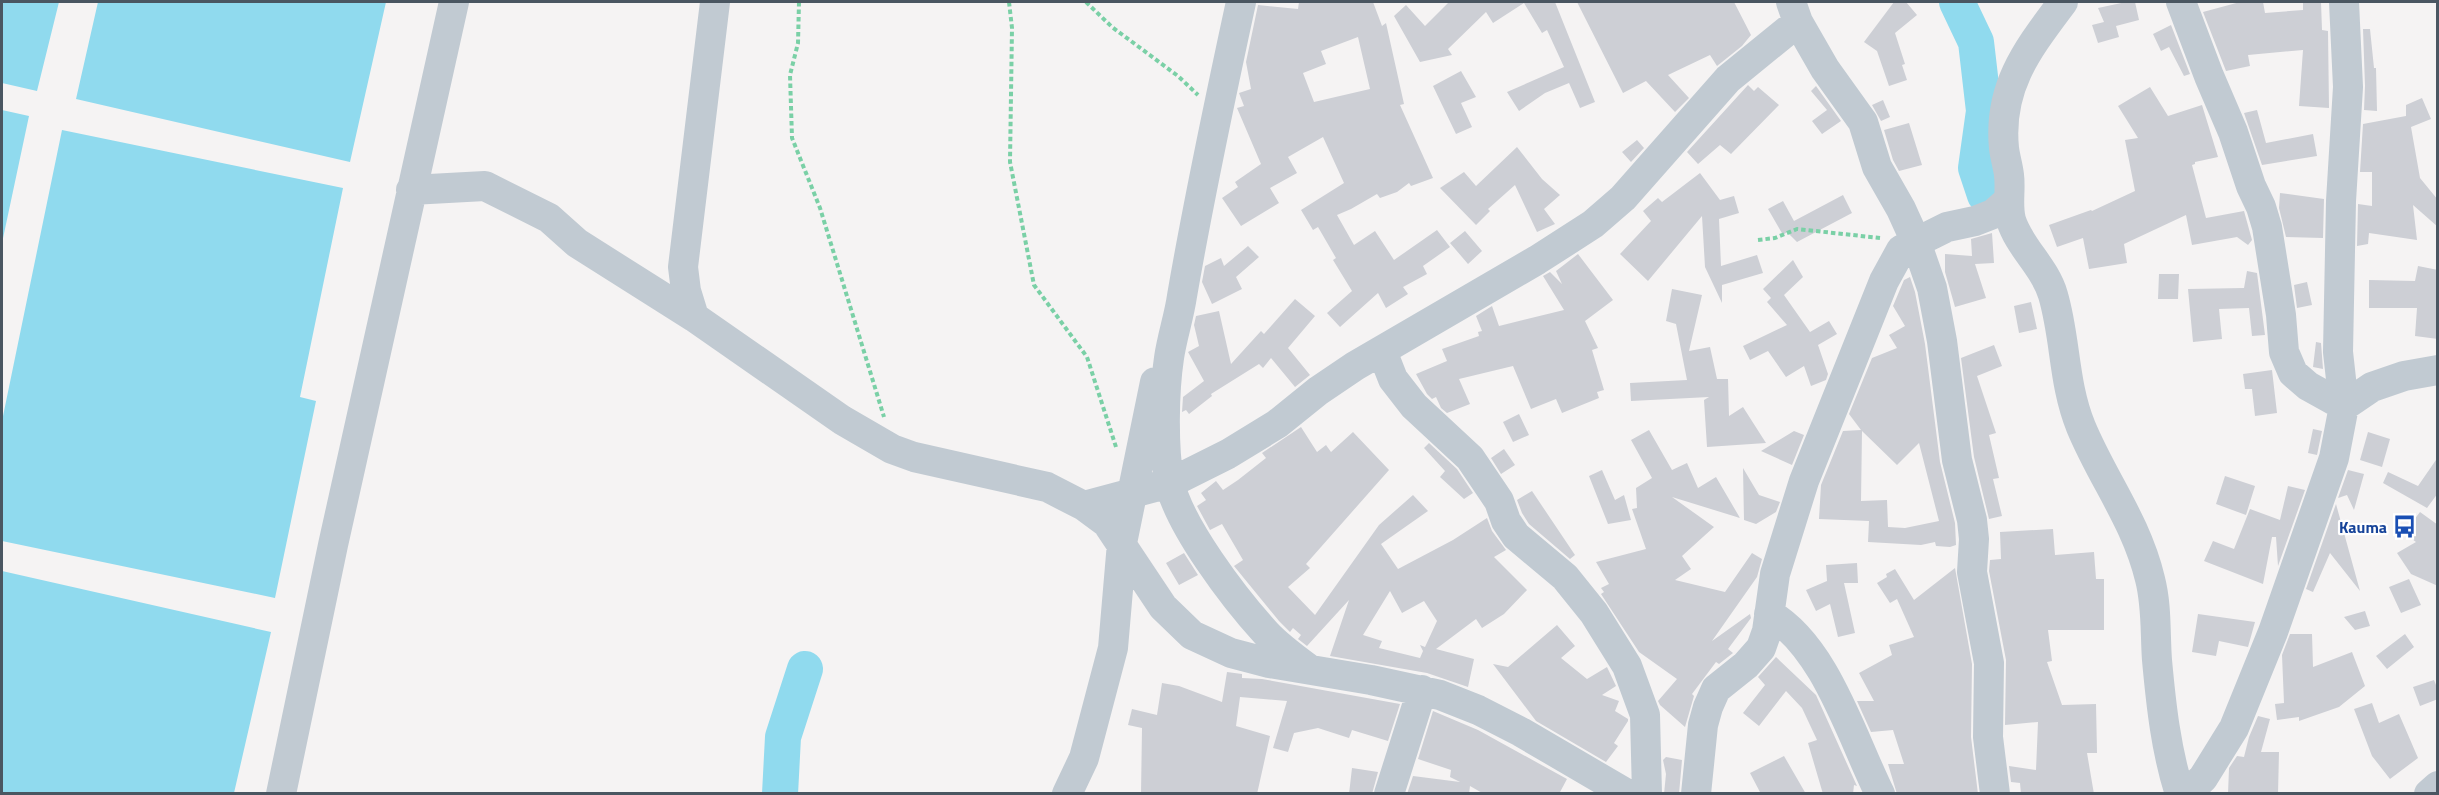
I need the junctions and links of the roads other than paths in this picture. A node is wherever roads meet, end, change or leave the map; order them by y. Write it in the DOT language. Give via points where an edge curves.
graph roads {
  1 [pos="454,2"];
  2 [pos="715,2"];
  3 [pos="1241,2"];
  4 [pos="2063,2"];
  5 [pos="2181,2"];
  6 [pos="2344,2"];
  7 [pos="1794,12"];
  8 [pos="411,190"];
  9 [pos="2009,200"];
  10 [pos="1916,242"];
  11 [pos="694,317"];
  12 [pos="1382,351"];
  13 [pos="1169,358"];
  14 [pos="2438,370"];
  15 [pos="2344,406"];
  16 [pos="1170,483"];
  17 [pos="1132,493"];
  18 [pos="1084,506"];
  19 [pos="1122,543"];
  20 [pos="1769,614"];
  21 [pos="1310,669"];
  22 [pos="1422,690"];
  23 [pos="2438,786"];
  24 [pos="281,794"];
  25 [pos="1067,794"];
  26 [pos="1389,794"];
  27 [pos="1627,794"];
  28 [pos="1647,794"];
  29 [pos="1696,794"];
  30 [pos="1880,794"];
  31 [pos="1995,794"];
  32 [pos="2180,794"];
  33 [pos="2186,794"];
  34 [pos="2429,794"];
  1 -- 8 [label="street"];
  2 -- 11 [label="street" via="683,267"];
  3 -- 13 [label="street"];
  4 -- 9 [label="street" via="2016,72 2007,94 2004,148 2010,177"];
  5 -- 15 [label="street" via="2267,227 2284,352 2294,373 2308,386"];
  6 -- 15 [label="street" via="2348,87 2338,341"];
  7 -- 10 [label="street" via="1825,69 1863,122 1877,167"];
  7 -- 12 [label="street" via="1728,79 1630,191 1593,224"];
  8 -- 11 [label="street" via="484,186 549,218 577,243"];
  8 -- 24 [label="street"];
  9 -- 10 [label="street" via="1993,214 1947,227"];
  9 -- 32 [label="street" via="2012,221 2053,294 2069,392 2081,427 2126,512 2150,578 2168,744"];
  10 -- 20 [label="street" via="1901,250 1884,282 1820,439 1786,534"];
  10 -- 31 [label="street" via="1932,288 1957,460 1972,520 1972,572 1989,663 1988,737"];
  11 -- 18 [label="street" via="842,420 892,449 1047,487"];
  12 -- 16 [label="street" via="1318,391 1277,424"];
  12 -- 28 [label="street" via="1393,379 1407,397 1470,458 1499,501 1516,536 1565,577 1628,666 1645,715"];
  13 -- 16 [label="street" via="1166,461"];
  13 -- 17 [label="street" via="1152,386"];
  14 -- 15 [label="street" via="2372,387"];
  15 -- 33 [label="street" via="2334,458 2250,692 2216,759"];
  16 -- 17 [label="street"];
  16 -- 21 [label="street" via="1184,520 1236,597 1266,634"];
  17 -- 18 [label="street"];
  17 -- 19 [label="street"];
  18 -- 19 [label="street" via="1107,523"];
  19 -- 21 [label="street" via="1163,607 1192,635 1231,653"];
  19 -- 25 [label="street" via="1113,648 1084,758"];
  20 -- 29 [label="street" via="1761,648 1716,689 1708,706"];
  20 -- 30 [label="street" via="1790,631 1833,688"];
  21 -- 22 [label="street"];
  22 -- 26 [label="street"];
  22 -- 27 [label="street" via="1478,710"];
  23 -- 34 [label="street"];
}
